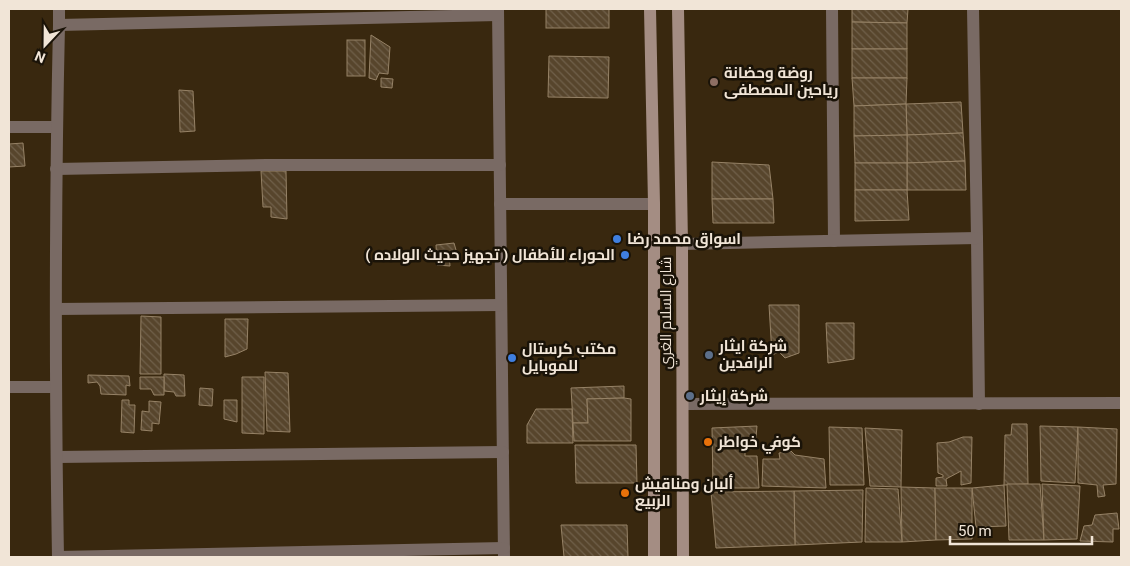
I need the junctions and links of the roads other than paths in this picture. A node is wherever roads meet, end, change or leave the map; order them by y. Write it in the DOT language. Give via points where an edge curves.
graph roads {
  1 [pos="59,9"];
  2 [pos="650,9"];
  3 [pos="678,9"];
  4 [pos="832,9"];
  5 [pos="973,9"];
  6 [pos="498,12"];
  7 [pos="59,25"];
  8 [pos="9,127"];
  9 [pos="57,127"];
  10 [pos="500,165"];
  11 [pos="56,169"];
  12 [pos="500,204"];
  13 [pos="654,204"];
  14 [pos="977,238"];
  15 [pos="834,241"];
  16 [pos="682,244"];
  17 [pos="501,305"];
  18 [pos="56,309"];
  19 [pos="9,387"];
  20 [pos="56,387"];
  21 [pos="1121,403"];
  22 [pos="683,404"];
  23 [pos="979,404"];
  24 [pos="503,452"];
  25 [pos="57,456"];
  26 [pos="504,553"];
  27 [pos="58,557"];
  28 [pos="654,557"];
  29 [pos="683,557"];
  1 -- 7 [label="street"];
  2 -- 13 [label="main road, شارع السلام الغري"];
  3 -- 16 [label="main road, شارع السلام الغري"];
  4 -- 15 [label="street"];
  5 -- 14 [label="street"];
  6 -- 7 [label="street"];
  6 -- 10 [label="street"];
  7 -- 9 [label="street"];
  8 -- 9 [label="street"];
  9 -- 11 [label="street"];
  10 -- 11 [label="street"];
  10 -- 12 [label="street"];
  11 -- 18 [label="street"];
  12 -- 13 [label="street"];
  12 -- 17 [label="street"];
  13 -- 28 [label="main road, شارع السلام الغري"];
  14 -- 15 [label="street"];
  14 -- 23 [label="street"];
  15 -- 16 [label="street"];
  16 -- 22 [label="main road, شارع السلام الغري"];
  17 -- 18 [label="street"];
  17 -- 24 [label="street"];
  18 -- 20 [label="street"];
  19 -- 20 [label="street"];
  20 -- 25 [label="street"];
  21 -- 23 [label="street"];
  22 -- 23 [label="street"];
  22 -- 29 [label="main road, شارع السلام الغري"];
  24 -- 25 [label="street"];
  24 -- 26 [label="street"];
  25 -- 27 [label="street"];
  26 -- 27 [label="street"];
}
